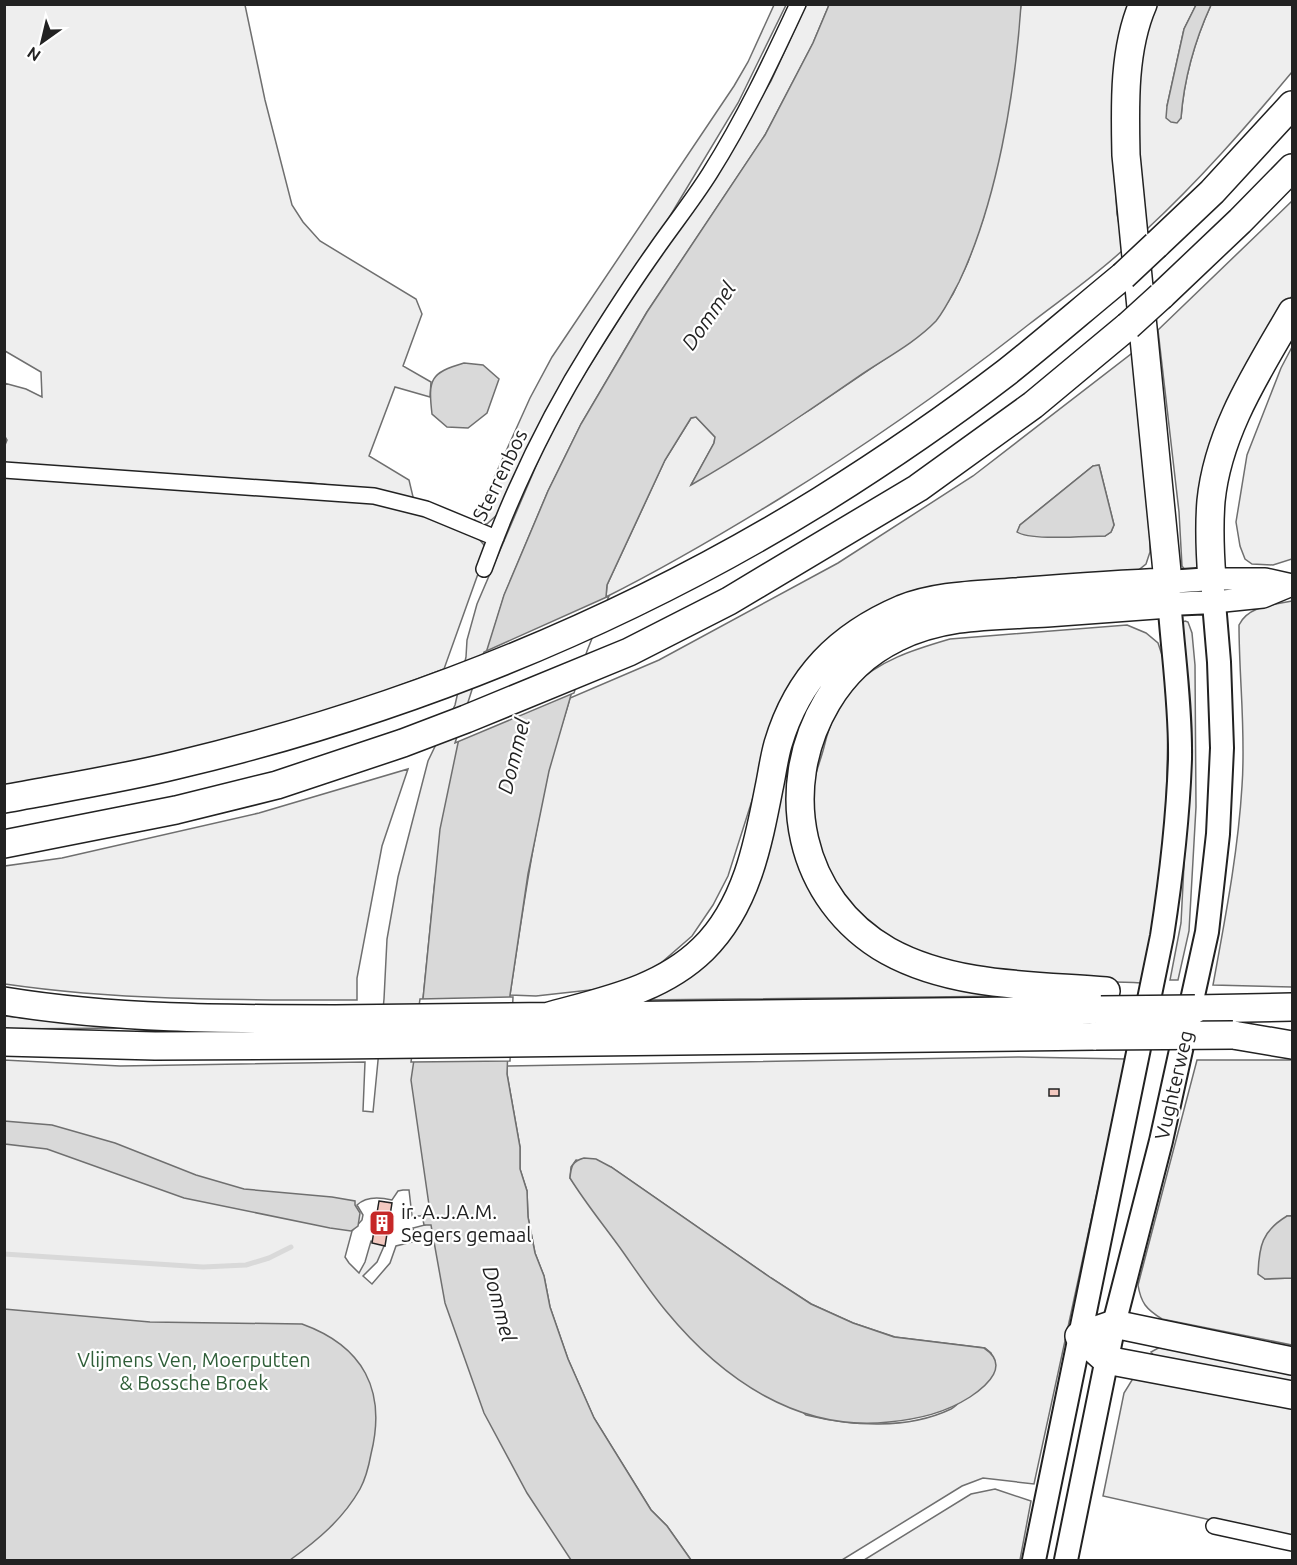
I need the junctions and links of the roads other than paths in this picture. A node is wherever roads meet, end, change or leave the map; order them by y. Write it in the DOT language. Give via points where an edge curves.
graph roads {
  1 [pos="798,4"];
  2 [pos="1143,4"];
  3 [pos="1293,105"];
  4 [pos="1293,168"];
  5 [pos="1293,312"];
  6 [pos="4,470"];
  7 [pos="496,538"];
  8 [pos="484,570"];
  9 [pos="1293,585"];
  10 [pos="1213,590"];
  11 [pos="1169,593"];
  12 [pos="4,799"];
  13 [pos="4,844"];
  14 [pos="1104,1000"];
  15 [pos="4,1001"];
  16 [pos="1293,1007"];
  17 [pos="546,1030"];
  18 [pos="334,1032"];
  19 [pos="1293,1034"];
  20 [pos="1233,1035"];
  21 [pos="4,1042"];
  22 [pos="1293,1045"];
  23 [pos="1114,1324"];
  24 [pos="1079,1336"];
  25 [pos="1106,1360"];
  26 [pos="1293,1361"];
  27 [pos="1293,1395"];
  28 [pos="1214,1526"];
  29 [pos="1293,1543"];
  30 [pos="1034,1560"];
  31 [pos="1066,1560"];
  1 -- 7 [label="street, Sterrenbos" via="737,128 709,175 582,364 537,446"];
  2 -- 11 [label="highway" via="1126,88 1126,155"];
  3 -- 12 [label="highway, bridge" via="1212,192 1123,276 1006,372 894,453 779,525 644,599 417,695 265,743 175,766"];
  4 -- 13 [label="highway, bridge" via="1161,296 1033,405 918,488 729,601 629,652 403,743 277,785 165,813"];
  5 -- 10 [label="highway" via="1247,392 1224,442 1211,501"];
  6 -- 7 [label="street, Sterrenbos" via="374,496 426,509"];
  7 -- 8 [label="street"];
  9 -- 10 [label="street" via="1265,579"];
  10 -- 11 [label="main road"];
  10 -- 23 [label="main road, Vughterweg" via="1222,748 1208,923 1161,1141"];
  11 -- 14 [label="highway" via="956,619 893,639 849,672 831,696 808,742 801,772 799,805 809,856 833,901 866,936 914,963 949,973"];
  11 -- 17 [label="highway" via="953,596 903,609 839,645 822,662 790,710 778,744 748,876 720,930 687,962 652,984"];
  11 -- 24 [label="main road, Vughterweg" via="1180,758 1170,886"];
  14 -- 16 [label="highway, bridge" via="1195,1009"];
  14 -- 17 [label="highway"];
  15 -- 18 [label="highway" via="118,1015 213,1019"];
  17 -- 18 [label="highway"];
  17 -- 20 [label="highway, bridge"];
  18 -- 21 [label="highway" via="155,1046"];
  19 -- 20 [label="highway"];
  20 -- 22 [label="highway"];
  23 -- 24 [label="highway"];
  23 -- 25 [label="main road, Vughterweg"];
  23 -- 26 [label="highway"];
  24 -- 25 [label="highway"];
  24 -- 30 [label="main road, Vughterweg"];
  25 -- 27 [label="highway"];
  25 -- 31 [label="main road, Vughterweg"];
  28 -- 29 [label="street"];
}
